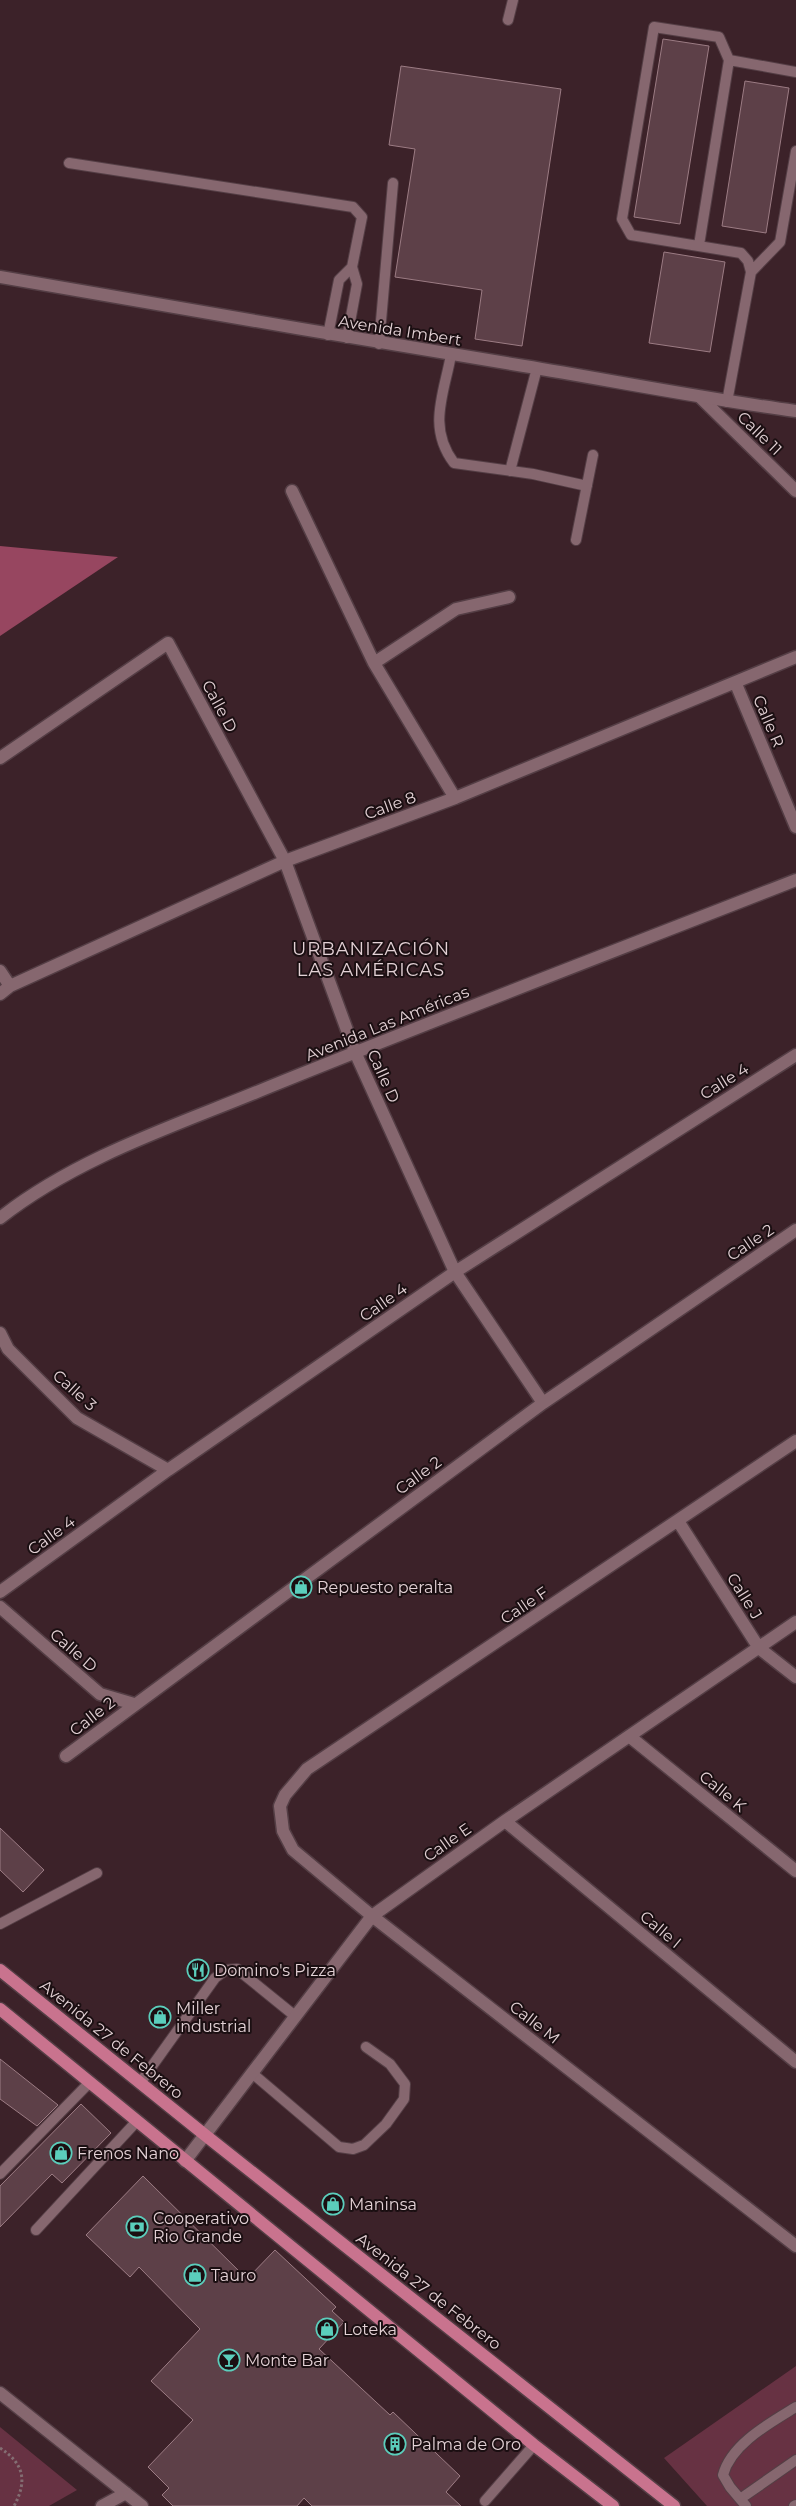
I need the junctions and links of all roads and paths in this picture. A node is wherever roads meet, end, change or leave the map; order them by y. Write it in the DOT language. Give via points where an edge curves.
graph roads {
  1 [pos="513,0"];
  2 [pos="508,20"];
  3 [pos="729,60"];
  4 [pos="796,72"];
  5 [pos="796,152"];
  6 [pos="69,163"];
  7 [pos="393,183"];
  8 [pos="699,245"];
  9 [pos="352,268"];
  10 [pos="751,272"];
  11 [pos="0,277"];
  12 [pos="328,335"];
  13 [pos="347,338"];
  14 [pos="379,344"];
  15 [pos="451,355"];
  16 [pos="537,368"];
  17 [pos="701,398"];
  18 [pos="727,402"];
  19 [pos="796,411"];
  20 [pos="593,455"];
  21 [pos="510,471"];
  22 [pos="587,486"];
  23 [pos="292,491"];
  24 [pos="796,491"];
  25 [pos="576,540"];
  26 [pos="510,597"];
  27 [pos="796,658"];
  28 [pos="374,663"];
  29 [pos="736,684"];
  30 [pos="0,758"];
  31 [pos="455,798"];
  32 [pos="796,827"];
  33 [pos="285,861"];
  34 [pos="796,880"];
  35 [pos="0,971"];
  36 [pos="5,990"];
  37 [pos="355,1052"];
  38 [pos="796,1055"];
  39 [pos="0,1218"];
  40 [pos="796,1230"];
  41 [pos="455,1272"];
  42 [pos="0,1333"];
  43 [pos="543,1403"];
  44 [pos="796,1441"];
  45 [pos="168,1470"];
  46 [pos="678,1521"];
  47 [pos="0,1592"];
  48 [pos="0,1607"];
  49 [pos="796,1622"];
  50 [pos="758,1648"];
  51 [pos="796,1678"];
  52 [pos="134,1704"];
  53 [pos="629,1736"];
  54 [pos="66,1756"];
  55 [pos="280,1806"];
  56 [pos="505,1821"];
  57 [pos="796,1871"];
  58 [pos="97,1873"];
  59 [pos="372,1916"];
  60 [pos="0,1924"];
  61 [pos="0,1970"];
  62 [pos="2,2014"];
  63 [pos="295,2016"];
  64 [pos="366,2047"];
  65 [pos="796,2062"];
  66 [pos="252,2073"];
  67 [pos="90,2082"];
  68 [pos="140,2083"];
  69 [pos="137,2121"];
  70 [pos="205,2135"];
  71 [pos="185,2161"];
  72 [pos="0,2174"];
  73 [pos="36,2230"];
  74 [pos="796,2246"];
  75 [pos="0,2393"];
  76 [pos="796,2407"];
  77 [pos="534,2445"];
  78 [pos="0,2448"];
  79 [pos="796,2460"];
  80 [pos="126,2493"];
  81 [pos="485,2501"];
  82 [pos="743,2502"];
  83 [pos="14,2506"];
  84 [pos="102,2506"];
  85 [pos="142,2506"];
  86 [pos="613,2506"];
  87 [pos="674,2506"];
  1 -- 2 [label="lane"];
  3 -- 4 [label="lane"];
  3 -- 8 [label="lane"];
  3 -- 8 [label="lane" via="719,37 654,27 622,219 631,235"];
  5 -- 10 [label="lane" via="780,242"];
  6 -- 9 [label="lane" via="353,207 362,217"];
  7 -- 14 [label="lane"];
  8 -- 10 [label="lane" via="741,253"];
  9 -- 12 [label="lane" via="339,280"];
  9 -- 13 [label="lane" via="357,284"];
  10 -- 18 [label="lane"];
  11 -- 12 [label="street, Avenida Imbert"];
  12 -- 13 [label="street, Avenida Imbert"];
  13 -- 14 [label="street, Avenida Imbert"];
  14 -- 15 [label="street, Avenida Imbert"];
  15 -- 16 [label="street, Avenida Imbert"];
  15 -- 21 [label="lane" via="438,422 445,449 454,462"];
  16 -- 17 [label="street, Avenida Imbert"];
  16 -- 21 [label="lane"];
  17 -- 18 [label="street, Avenida Imbert"];
  17 -- 24 [label="street, Calle 11"];
  18 -- 19 [label="street, Avenida Imbert"];
  20 -- 22 [label="lane"];
  21 -- 22 [label="lane"];
  22 -- 25 [label="lane"];
  23 -- 28 [label="street"];
  26 -- 28 [label="street" via="456,609"];
  27 -- 29 [label="street, Calle 8"];
  28 -- 31 [label="street"];
  29 -- 31 [label="street, Calle 8"];
  29 -- 32 [label="street, Calle R"];
  30 -- 33 [label="street, Calle D" via="168,643"];
  31 -- 33 [label="street, Calle 8"];
  33 -- 36 [label="street, Calle 8"];
  33 -- 37 [label="street, Calle D"];
  34 -- 37 [label="street, Avenida Las Américas"];
  35 -- 36 [label="street"];
  37 -- 39 [label="street, Avenida Las Américas" via="89,1162 25,1198"];
  37 -- 41 [label="street, Calle D"];
  38 -- 41 [label="street, Calle 4"];
  40 -- 43 [label="street, Calle 2"];
  41 -- 43 [label="street, Calle D"];
  41 -- 45 [label="street, Calle 4"];
  42 -- 45 [label="street, Calle 3" via="8,1349 77,1418"];
  43 -- 52 [label="street, Calle 2"];
  44 -- 46 [label="street, Calle F"];
  45 -- 47 [label="street, Calle 4"];
  46 -- 50 [label="street, Calle J"];
  46 -- 55 [label="street, Calle F" via="308,1769 284,1795"];
  48 -- 52 [label="street, Calle D" via="100,1694"];
  49 -- 50 [label="street, Calle E"];
  50 -- 51 [label="street, Calle J"];
  50 -- 53 [label="street, Calle E"];
  52 -- 54 [label="street, Calle 2"];
  53 -- 56 [label="street, Calle E"];
  53 -- 57 [label="street, Calle K"];
  55 -- 59 [label="street, Calle M" via="283,1831 294,1850"];
  56 -- 59 [label="street, Calle E"];
  56 -- 65 [label="street, Calle I"];
  58 -- 60 [label="lane"];
  59 -- 63 [label="street, Calle E"];
  59 -- 74 [label="street, Calle M"];
  61 -- 68 [label="main road, Avenida 27 de Febrero"];
  62 -- 67 [label="main road"];
  63 -- 66 [label="street, Calle E"];
  63 -- 68 [label="lane" via="237,1969 226,1970 215,1978"];
  64 -- 66 [label="lane" via="390,2064 405,2084 404,2099 386,2124 364,2145 352,2148 339,2147"];
  66 -- 70 [label="street, Calle E"];
  67 -- 69 [label="main road"];
  67 -- 72 [label="lane"];
  68 -- 70 [label="main road, Avenida 27 de Febrero"];
  69 -- 71 [label="main road"];
  69 -- 73 [label="lane"];
  70 -- 71 [label="street, Calle E"];
  70 -- 87 [label="main road, Avenida 27 de Febrero"];
  71 -- 77 [label="main road"];
  75 -- 80 [label="street"];
  76 -- 82 [label="lane" via="754,2435 726,2463 723,2475"];
  77 -- 81 [label="lane"];
  77 -- 86 [label="main road"];
  78 -- 83 [label="path" via="12,2458 24,2480"];
  79 -- 82 [label="lane"];
  80 -- 84 [label="street"];
  80 -- 85 [label="street"];
}
